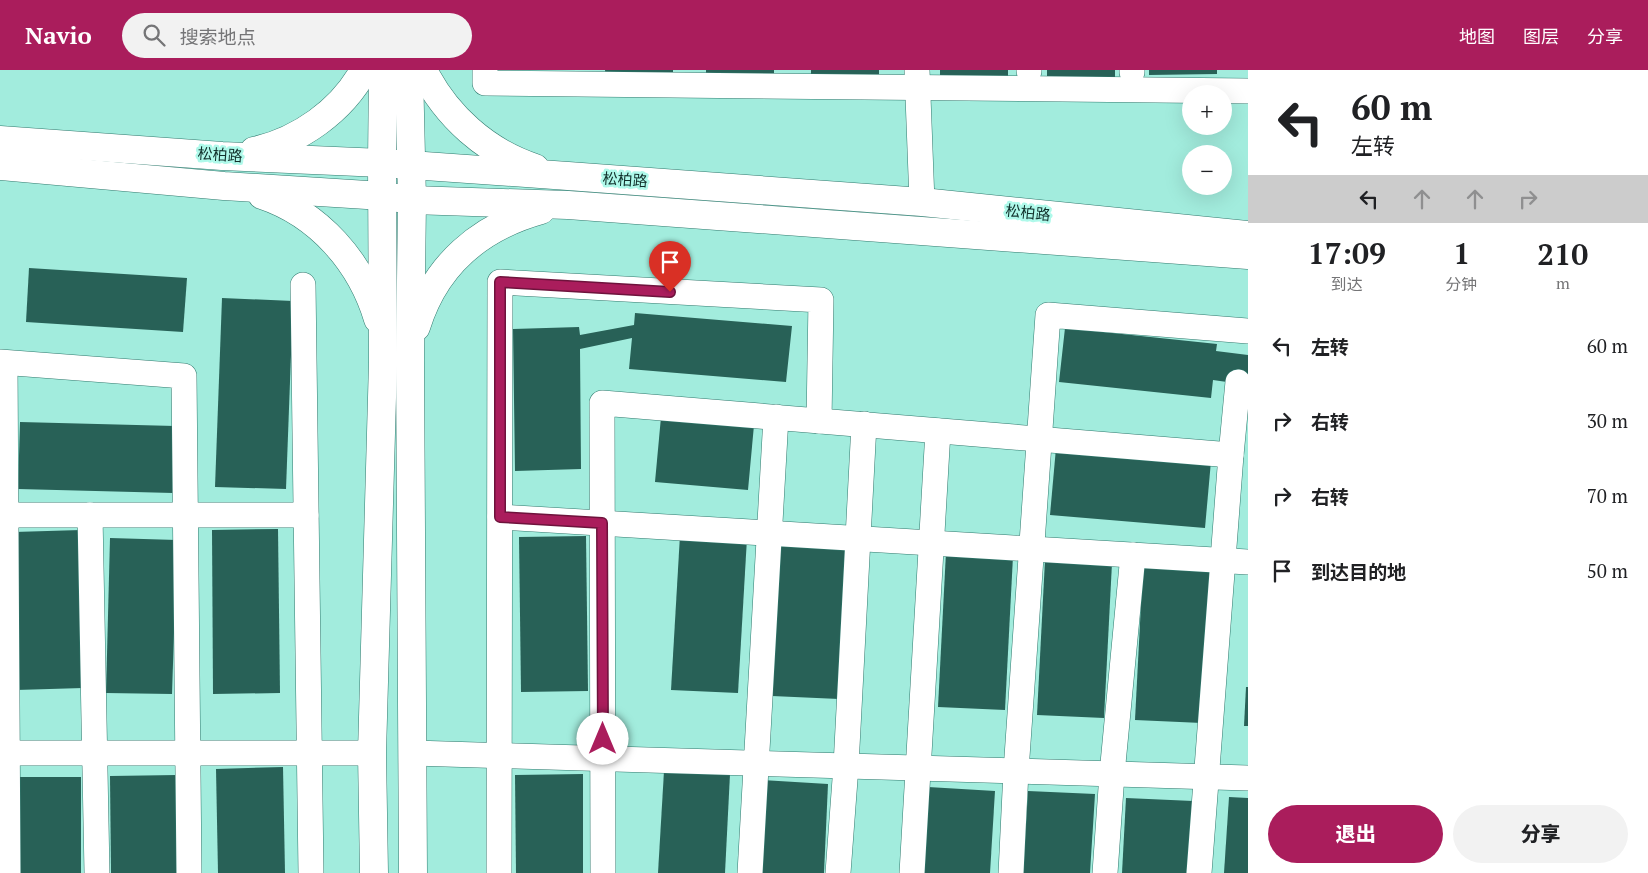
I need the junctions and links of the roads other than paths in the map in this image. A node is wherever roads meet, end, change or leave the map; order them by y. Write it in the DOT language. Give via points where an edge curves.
graph roads {
  1 [pos="364,70"];
  2 [pos="383,70"];
  3 [pos="409,70"];
  4 [pos="423,70"];
  5 [pos="485,70"];
  6 [pos="1237,78"];
  7 [pos="917,79"];
  8 [pos="0,140"];
  9 [pos="222,156"];
  10 [pos="382,164"];
  11 [pos="0,166"];
  12 [pos="412,166"];
  13 [pos="568,176"];
  14 [pos="224,186"];
  15 [pos="383,196"];
  16 [pos="412,200"];
  17 [pos="922,202"];
  18 [pos="568,206"];
  19 [pos="1248,235"];
  20 [pos="1248,255"];
  21 [pos="303,285"];
  22 [pos="1248,331"];
  23 [pos="397,361"];
  24 [pos="2,362"];
  25 [pos="1238,382"];
  26 [pos="776,417"];
  27 [pos="818,421"];
  28 [pos="864,424"];
  29 [pos="938,431"];
  30 [pos="1038,439"];
  31 [pos="1231,455"];
  32 [pos="3,515"];
  33 [pos="90,515"];
  34 [pos="185,515"];
  35 [pos="306,515"];
  36 [pos="500,517"];
  37 [pos="602,523"];
  38 [pos="770,533"];
  39 [pos="858,538"];
  40 [pos="931,542"];
  41 [pos="1031,549"];
  42 [pos="1133,555"];
  43 [pos="1223,560"];
  44 [pos="1248,562"];
  45 [pos="3,753"];
  46 [pos="95,753"];
  47 [pos="188,753"];
  48 [pos="310,753"];
  49 [pos="372,753"];
  50 [pos="413,753"];
  51 [pos="499,756"];
  52 [pos="603,759"];
  53 [pos="757,763"];
  54 [pos="846,766"];
  55 [pos="917,768"];
  56 [pos="1016,771"];
  57 [pos="1112,774"];
  58 [pos="1206,777"];
  59 [pos="1248,778"];
  60 [pos="8,873"];
  61 [pos="97,873"];
  62 [pos="189,873"];
  63 [pos="311,873"];
  64 [pos="374,873"];
  65 [pos="413,873"];
  66 [pos="499,873"];
  67 [pos="603,873"];
  68 [pos="750,873"];
  69 [pos="838,873"];
  70 [pos="912,873"];
  71 [pos="1011,873"];
  72 [pos="1105,873"];
  73 [pos="1199,873"];
  1 -- 9 [label="street" via="338,105 304,132 264,149"];
  2 -- 10 [label="street"];
  3 -- 12 [label="street"];
  4 -- 13 [label="street" via="440,99 469,131 486,144 525,165"];
  5 -- 7 [label="street" via="485,83"];
  6 -- 7 [label="street"];
  7 -- 17 [label="street"];
  8 -- 9 [label="street, 松柏路"];
  9 -- 10 [label="street, 松柏路"];
  10 -- 12 [label="street, 松柏路"];
  10 -- 15 [label="street"];
  11 -- 14 [label="street, 松柏路"];
  12 -- 13 [label="street, 松柏路"];
  12 -- 16 [label="street"];
  13 -- 17 [label="street, 松柏路"];
  14 -- 15 [label="street, 松柏路"];
  14 -- 23 [label="street" via="273,198 295,209 334,240 349,258 370,296 379,325"];
  15 -- 16 [label="street, 松柏路"];
  15 -- 23 [label="street"];
  16 -- 18 [label="street, 松柏路"];
  16 -- 23 [label="street"];
  17 -- 19 [label="street, 松柏路"];
  18 -- 20 [label="street, 松柏路"];
  18 -- 23 [label="street" via="520,216 476,239 442,274 420,314 413,337"];
  21 -- 35 [label="street"];
  22 -- 30 [label="street" via="1048,315"];
  23 -- 49 [label="street"];
  23 -- 50 [label="street"];
  24 -- 32 [label="street"];
  24 -- 34 [label="street" via="184,376"];
  25 -- 31 [label="street"];
  26 -- 27 [label="street"];
  26 -- 37 [label="street" via="602,403"];
  26 -- 38 [label="street"];
  27 -- 28 [label="street"];
  27 -- 36 [label="street" via="821,300 500,282"];
  28 -- 29 [label="street"];
  28 -- 39 [label="street"];
  29 -- 30 [label="street"];
  29 -- 40 [label="street"];
  30 -- 31 [label="street"];
  30 -- 41 [label="street"];
  31 -- 43 [label="street"];
  32 -- 33 [label="street"];
  32 -- 45 [label="street"];
  33 -- 34 [label="street"];
  33 -- 46 [label="street"];
  34 -- 35 [label="street"];
  34 -- 47 [label="street"];
  35 -- 48 [label="street"];
  36 -- 37 [label="street"];
  36 -- 51 [label="street"];
  37 -- 38 [label="street"];
  37 -- 52 [label="street"];
  38 -- 39 [label="street"];
  38 -- 53 [label="street"];
  39 -- 40 [label="street"];
  39 -- 54 [label="street"];
  40 -- 41 [label="street"];
  40 -- 55 [label="street"];
  41 -- 42 [label="street"];
  41 -- 56 [label="street"];
  42 -- 43 [label="street"];
  42 -- 57 [label="street"];
  43 -- 44 [label="street"];
  43 -- 58 [label="street"];
  45 -- 46 [label="street"];
  45 -- 60 [label="street"];
  46 -- 47 [label="street"];
  46 -- 61 [label="street"];
  47 -- 48 [label="street"];
  47 -- 62 [label="street"];
  48 -- 49 [label="street"];
  48 -- 63 [label="street"];
  49 -- 64 [label="street"];
  50 -- 51 [label="street"];
  50 -- 65 [label="street"];
  51 -- 52 [label="street"];
  51 -- 66 [label="street"];
  52 -- 53 [label="street"];
  52 -- 67 [label="street"];
  53 -- 54 [label="street"];
  53 -- 68 [label="street"];
  54 -- 55 [label="street"];
  54 -- 69 [label="street"];
  55 -- 56 [label="street"];
  55 -- 70 [label="street"];
  56 -- 57 [label="street"];
  56 -- 71 [label="street"];
  57 -- 58 [label="street"];
  57 -- 72 [label="street"];
  58 -- 59 [label="street"];
  58 -- 73 [label="street"];
}
